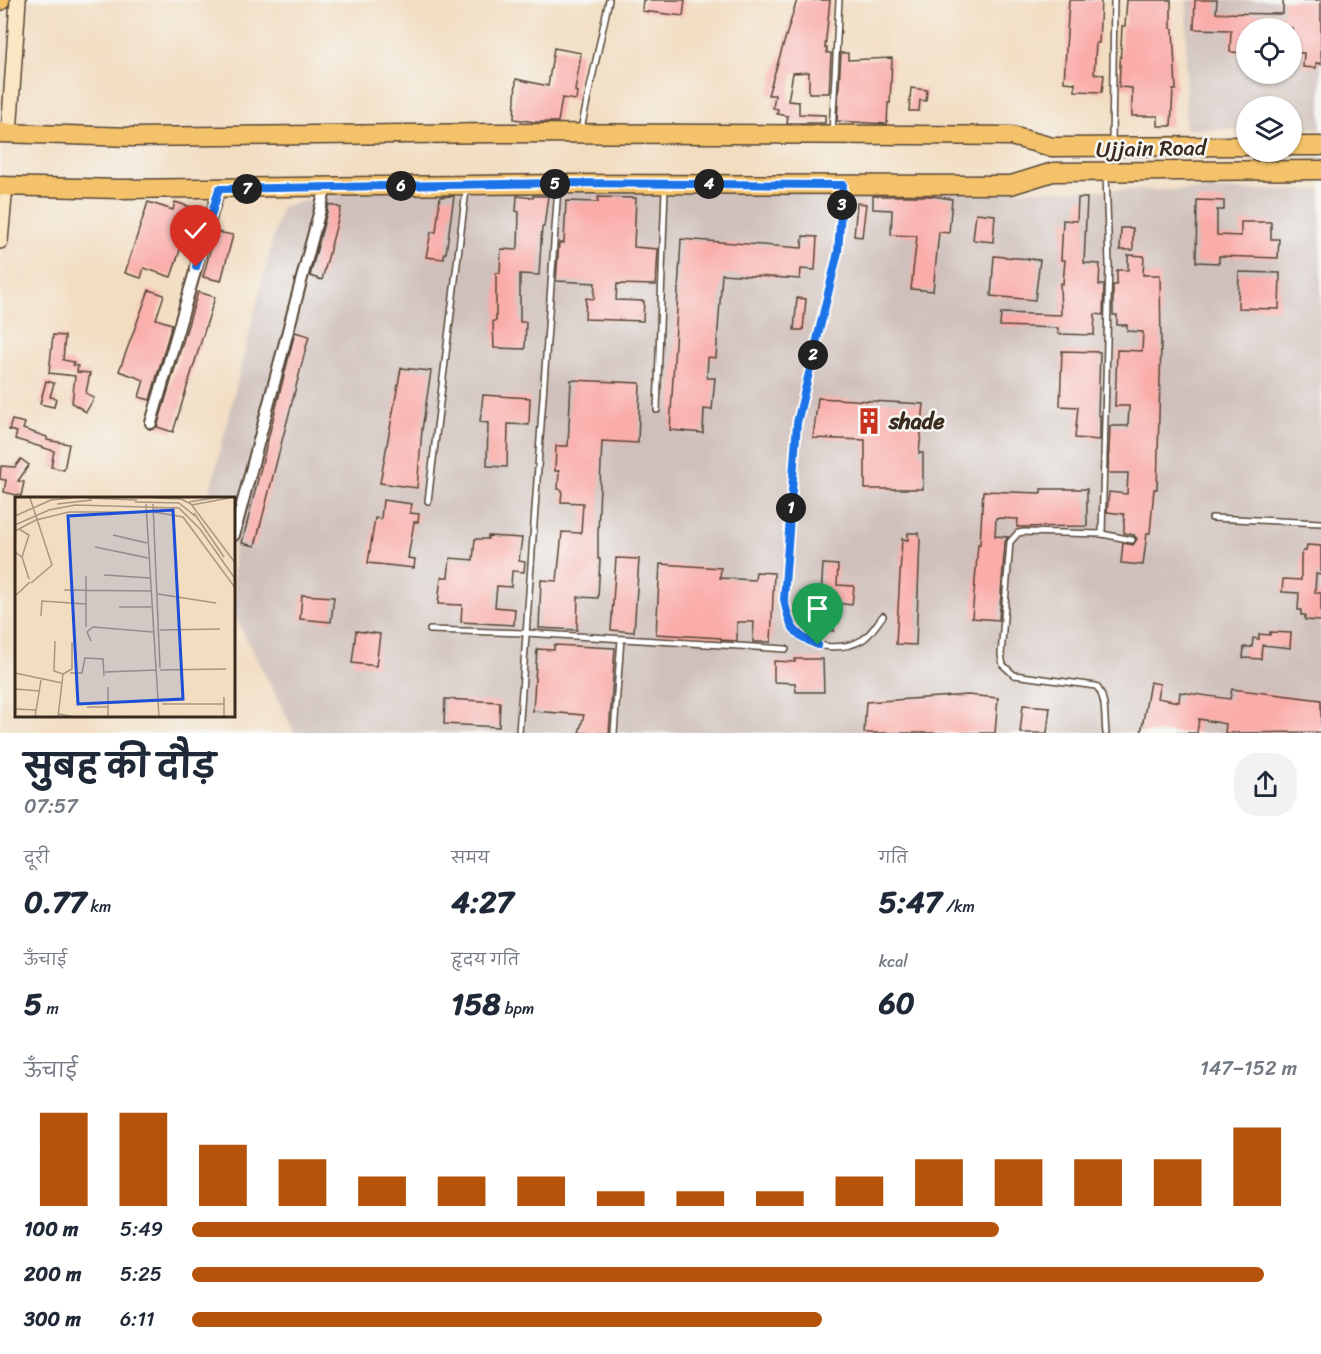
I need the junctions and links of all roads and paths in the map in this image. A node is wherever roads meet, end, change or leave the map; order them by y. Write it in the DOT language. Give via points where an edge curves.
graph roads {
  1 [pos="18,0"];
  2 [pos="609,0"];
  3 [pos="839,0"];
  4 [pos="1114,0"];
  5 [pos="4,134"];
  6 [pos="580,134"];
  7 [pos="832,134"];
  8 [pos="1236,146"];
  9 [pos="1302,146"];
  10 [pos="1321,146"];
  11 [pos="1112,147"];
  12 [pos="1321,170"];
  13 [pos="1106,172"];
  14 [pos="558,183"];
  15 [pos="665,184"];
  16 [pos="466,185"];
  17 [pos="843,185"];
  18 [pos="2,186"];
  19 [pos="326,187"];
  20 [pos="219,189"];
  21 [pos="0,241"];
  22 [pos="657,410"];
  23 [pos="151,423"];
  24 [pos="428,501"];
  25 [pos="1212,519"];
  26 [pos="1321,523"];
  27 [pos="236,527"];
  28 [pos="1102,534"];
  29 [pos="1132,540"];
  30 [pos="883,616"];
  31 [pos="430,630"];
  32 [pos="525,633"];
  33 [pos="621,639"];
  34 [pos="786,649"];
  35 [pos="519,733"];
  36 [pos="614,733"];
  37 [pos="1106,733"];
  1 -- 5 [label="street"];
  2 -- 6 [label="lane"];
  3 -- 7 [label="lane"];
  4 -- 11 [label="lane"];
  5 -- 6 [label="main road, Ujjain Road"];
  6 -- 7 [label="main road, Ujjain Road"];
  7 -- 11 [label="main road, Ujjain Road" via="1011,136 1052,147"];
  8 -- 11 [label="main road, Ujjain Road"];
  9 -- 10 [label="main road"];
  12 -- 13 [label="main road, Ujjain Road"];
  13 -- 17 [label="main road, Ujjain Road" via="1053,172 1011,185"];
  13 -- 28 [label="lane" via="1109,265"];
  14 -- 15 [label="main road, Ujjain Road"];
  14 -- 16 [label="main road, Ujjain Road"];
  14 -- 32 [label="lane"];
  15 -- 17 [label="main road, Ujjain Road"];
  15 -- 22 [label="lane"];
  16 -- 19 [label="main road, Ujjain Road"];
  16 -- 24 [label="lane"];
  17 -- 30 [label="lane" via="838,252 797,423 784,599 794,632 818,645 849,645 863,640"];
  18 -- 20 [label="main road, Ujjain Road"];
  18 -- 21 [label="street"];
  19 -- 20 [label="main road, Ujjain Road"];
  19 -- 27 [label="street"];
  20 -- 23 [label="street"];
  25 -- 26 [label="lane"];
  28 -- 29 [label="lane"];
  28 -- 37 [label="lane" via="1024,532 1013,536 1001,655 1003,665 1014,675 1096,686 1103,699"];
  31 -- 32 [label="lane"];
  32 -- 33 [label="lane"];
  32 -- 35 [label="lane"];
  33 -- 34 [label="lane"];
  33 -- 36 [label="lane"];
}
